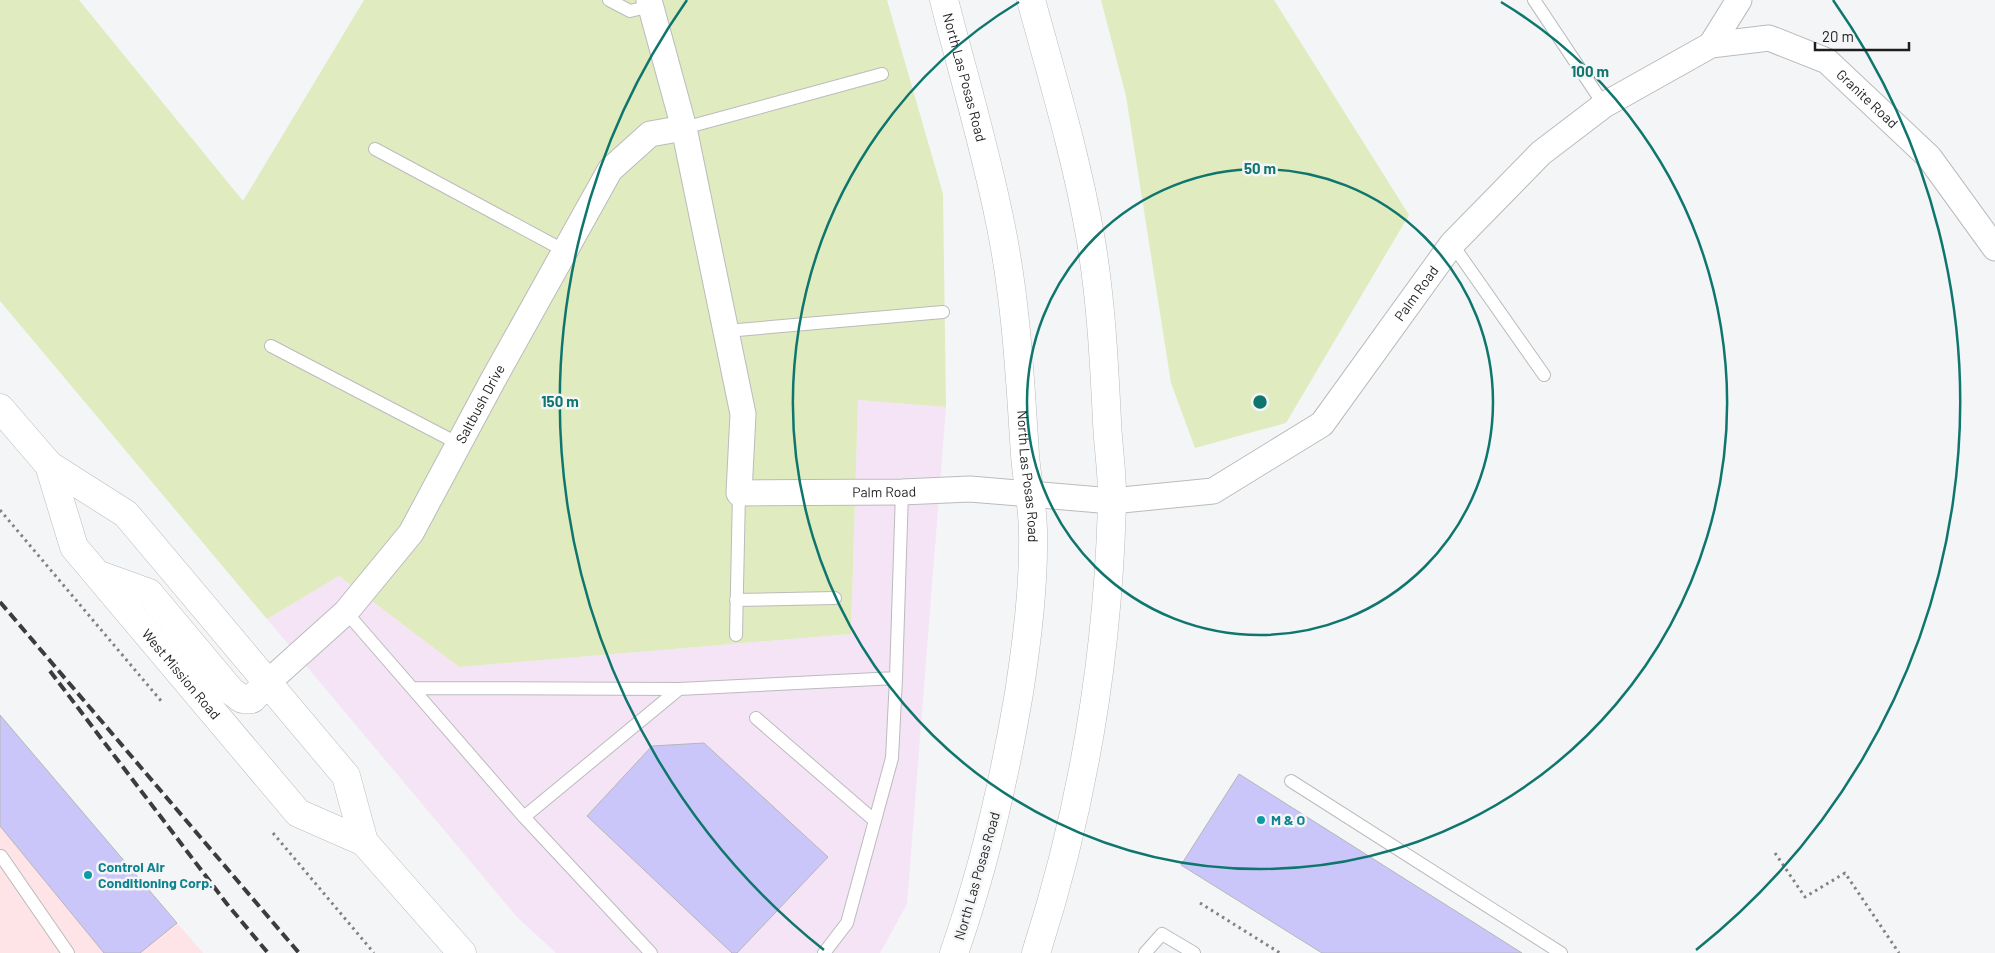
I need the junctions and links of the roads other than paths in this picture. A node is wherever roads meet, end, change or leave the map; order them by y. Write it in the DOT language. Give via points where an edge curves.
graph roads {
  1 [pos="609,0"];
  2 [pos="944,0"];
  3 [pos="1032,0"];
  4 [pos="1534,0"];
  5 [pos="1739,0"];
  6 [pos="650,3"];
  7 [pos="1711,45"];
  8 [pos="882,74"];
  9 [pos="1604,105"];
  10 [pos="684,128"];
  11 [pos="375,149"];
  12 [pos="1992,237"];
  13 [pos="1452,244"];
  14 [pos="565,251"];
  15 [pos="943,312"];
  16 [pos="726,331"];
  17 [pos="271,346"];
  18 [pos="1544,375"];
  19 [pos="0,408"];
  20 [pos="459,444"];
  21 [pos="49,465"];
  22 [pos="902,492"];
  23 [pos="739,493"];
  24 [pos="1029,495"];
  25 [pos="1112,501"];
  26 [pos="96,574"];
  27 [pos="834,598"];
  28 [pos="736,600"];
  29 [pos="346,612"];
  30 [pos="736,635"];
  31 [pos="896,678"];
  32 [pos="267,683"];
  33 [pos="412,688"];
  34 [pos="679,689"];
  35 [pos="756,718"];
  36 [pos="1291,781"];
  37 [pos="524,817"];
  38 [pos="875,821"];
  39 [pos="364,842"];
  40 [pos="0,857"];
  41 [pos="68,953"];
  42 [pos="462,953"];
  43 [pos="651,953"];
  44 [pos="824,953"];
  45 [pos="954,953"];
  46 [pos="1036,953"];
  47 [pos="1145,953"];
  48 [pos="1194,953"];
  49 [pos="1561,953"];
  1 -- 6 [label="lane" via="630,11"];
  2 -- 24 [label="main road, North Las Posas Road" via="985,157 1006,257 1019,361"];
  3 -- 25 [label="main road" via="1074,157 1091,242 1103,336"];
  4 -- 9 [label="lane"];
  5 -- 7 [label="street"];
  6 -- 10 [label="street"];
  7 -- 9 [label="street, Palm Road"];
  7 -- 12 [label="street, Granite Road" via="1769,38 1827,61 1928,157"];
  8 -- 10 [label="lane"];
  9 -- 13 [label="street, Palm Road" via="1540,153"];
  10 -- 14 [label="street, Saltbush Drive" via="650,134 610,170"];
  10 -- 16 [label="street"];
  11 -- 14 [label="lane"];
  13 -- 18 [label="lane"];
  13 -- 25 [label="street, Palm Road" via="1322,424 1213,491"];
  14 -- 20 [label="street, Saltbush Drive"];
  15 -- 16 [label="lane"];
  16 -- 23 [label="street" via="743,414"];
  17 -- 20 [label="lane"];
  19 -- 21 [label="main road, West Mission Road"];
  20 -- 29 [label="street, Saltbush Drive" via="412,533"];
  21 -- 26 [label="main road, West Mission Road" via="74,547"];
  21 -- 32 [label="main road, West Mission Road" via="126,514"];
  22 -- 23 [label="street, Palm Road"];
  22 -- 24 [label="street, Palm Road" via="970,489"];
  22 -- 31 [label="lane"];
  23 -- 28 [label="lane"];
  24 -- 25 [label="street, Palm Road"];
  24 -- 45 [label="main road, North Las Posas Road" via="1033,532 1030,601 1011,740 995,818"];
  25 -- 46 [label="main road" via="1102,657 1090,741 1069,836"];
  26 -- 32 [label="main road" via="149,593 242,699 252,699"];
  26 -- 39 [label="main road, West Mission Road" via="298,813"];
  27 -- 28 [label="lane"];
  28 -- 30 [label="lane"];
  29 -- 32 [label="street, Saltbush Drive"];
  29 -- 33 [label="lane"];
  31 -- 34 [label="lane"];
  31 -- 38 [label="lane" via="892,758"];
  32 -- 39 [label="main road, West Mission Road" via="346,776"];
  33 -- 34 [label="lane"];
  33 -- 37 [label="lane"];
  34 -- 37 [label="lane"];
  35 -- 38 [label="lane"];
  36 -- 49 [label="lane"];
  37 -- 43 [label="lane"];
  38 -- 44 [label="lane" via="847,923"];
  39 -- 42 [label="main road, West Mission Road"];
  40 -- 41 [label="lane"];
  47 -- 48 [label="lane" via="1162,934"];
}
